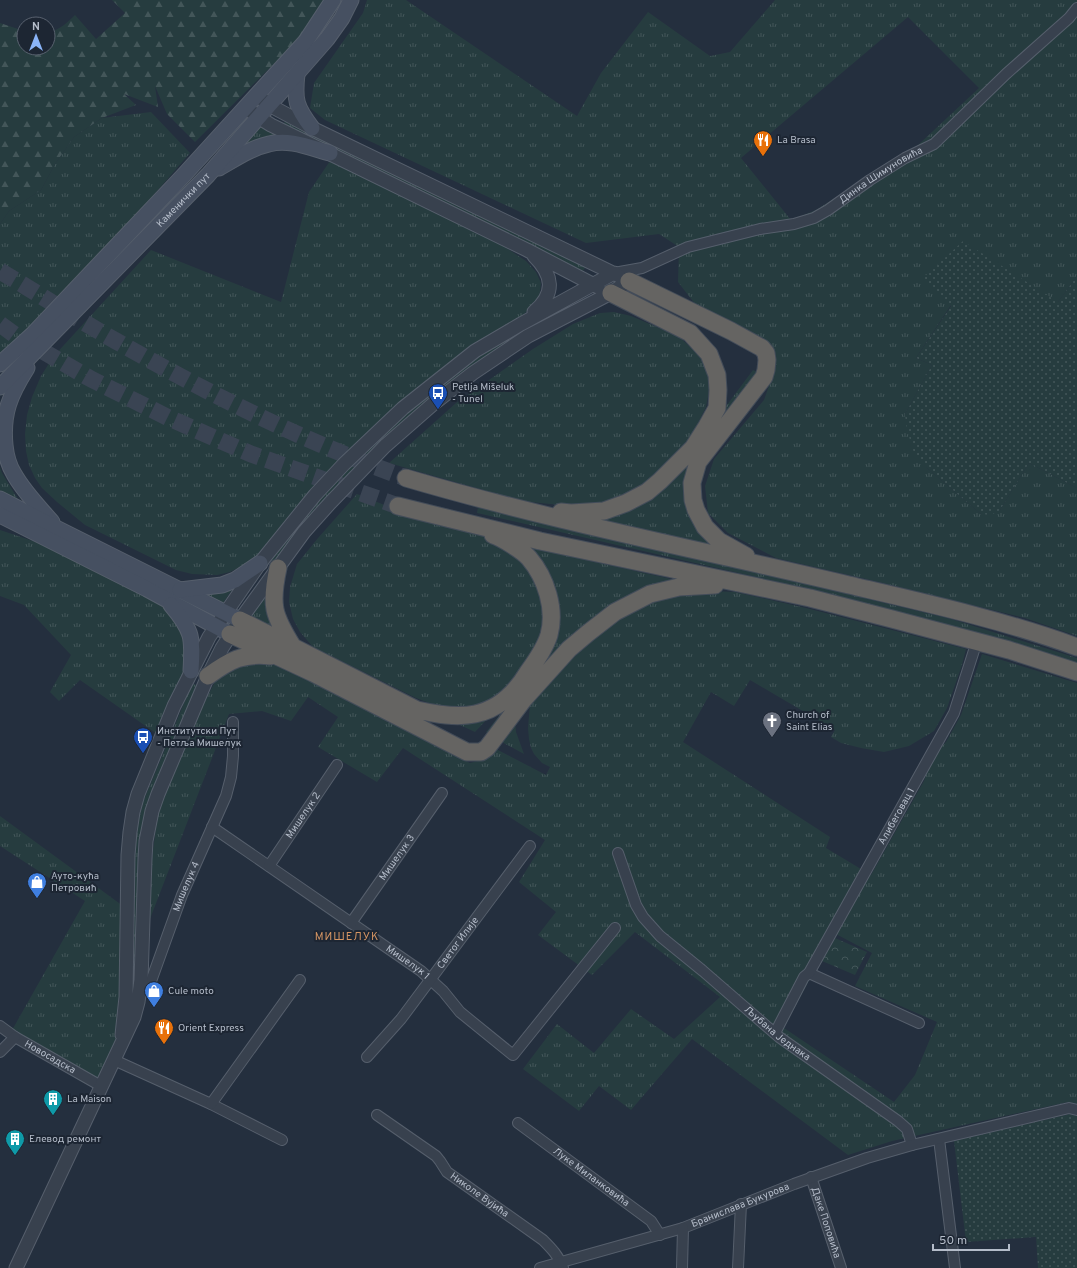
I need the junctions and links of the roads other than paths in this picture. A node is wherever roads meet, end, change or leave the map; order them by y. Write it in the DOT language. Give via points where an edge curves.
graph roads {
  1 [pos="333,0"];
  2 [pos="351,0"];
  3 [pos="1077,8"];
  4 [pos="297,74"];
  5 [pos="257,95"];
  6 [pos="269,105"];
  7 [pos="246,107"];
  8 [pos="258,117"];
  9 [pos="312,128"];
  10 [pos="330,153"];
  11 [pos="208,175"];
  12 [pos="526,250"];
  13 [pos="642,268"];
  14 [pos="614,274"];
  15 [pos="629,281"];
  16 [pos="593,284"];
  17 [pos="611,293"];
  18 [pos="521,324"];
  19 [pos="39,347"];
  20 [pos="0,364"];
  21 [pos="0,387"];
  22 [pos="406,478"];
  23 [pos="0,498"];
  24 [pos="398,506"];
  25 [pos="521,509"];
  26 [pos="0,515"];
  27 [pos="0,523"];
  28 [pos="463,523"];
  29 [pos="57,536"];
  30 [pos="260,563"];
  31 [pos="278,568"];
  32 [pos="790,571"];
  33 [pos="759,587"];
  34 [pos="180,590"];
  35 [pos="168,601"];
  36 [pos="233,616"];
  37 [pos="223,630"];
  38 [pos="977,642"];
  39 [pos="1077,646"];
  40 [pos="287,652"];
  41 [pos="191,671"];
  42 [pos="1077,672"];
  43 [pos="208,676"];
  44 [pos="233,722"];
  45 [pos="337,766"];
  46 [pos="442,793"];
  47 [pos="212,827"];
  48 [pos="530,846"];
  49 [pos="618,853"];
  50 [pos="270,866"];
  51 [pos="352,923"];
  52 [pos="615,928"];
  53 [pos="809,973"];
  54 [pos="432,979"];
  55 [pos="300,980"];
  56 [pos="139,994"];
  57 [pos="919,1023"];
  58 [pos="0,1026"];
  59 [pos="775,1033"];
  60 [pos="15,1037"];
  61 [pos="120,1044"];
  62 [pos="0,1052"];
  63 [pos="367,1056"];
  64 [pos="114,1060"];
  65 [pos="101,1086"];
  66 [pos="211,1104"];
  67 [pos="1077,1110"];
  68 [pos="377,1115"];
  69 [pos="518,1123"];
  70 [pos="939,1139"];
  71 [pos="282,1140"];
  72 [pos="912,1145"];
  73 [pos="811,1178"];
  74 [pos="741,1204"];
  75 [pos="683,1228"];
  76 [pos="660,1235"];
  77 [pos="562,1265"];
  78 [pos="16,1268"];
  79 [pos="540,1268"];
  80 [pos="682,1268"];
  81 [pos="738,1268"];
  82 [pos="841,1268"];
  83 [pos="955,1268"];
  1 -- 5 [label="main road, Каменички пут" via="306,41"];
  2 -- 4 [label="main road, Каменички пут" via="342,18"];
  3 -- 13 [label="street, Динка Шимуновића" via="934,144 905,158 828,210 814,218 794,224 760,229 688,247"];
  4 -- 6 [label="main road, Каменички пут"];
  4 -- 9 [label="main road" via="297,103 301,114"];
  5 -- 6 [label="street"];
  5 -- 7 [label="main road, Каменички пут"];
  6 -- 8 [label="main road, Каменички пут"];
  6 -- 9 [label="street"];
  7 -- 8 [label="street"];
  7 -- 20 [label="main road, Каменички пут" via="132,230"];
  8 -- 10 [label="street"];
  8 -- 11 [label="main road, Каменички пут"];
  9 -- 14 [label="street"];
  10 -- 11 [label="main road" via="303,145 270,143 249,151"];
  10 -- 12 [label="street"];
  11 -- 19 [label="main road, Каменички пут"];
  12 -- 16 [label="street"];
  12 -- 18 [label="street" via="541,264 550,280 547,299"];
  13 -- 14 [label="street, Динка Шимуновића"];
  13 -- 15 [label="street, Динка Шимуновића"];
  14 -- 15 [label="street"];
  14 -- 16 [label="street"];
  15 -- 17 [label="street"];
  15 -- 32 [label="highway" via="731,331 762,348 766,353 767,366 764,377 698,462 693,476 692,491 699,519 719,541 745,555"];
  16 -- 17 [label="street"];
  16 -- 18 [label="street"];
  17 -- 25 [label="highway" via="690,333 709,354 717,375 717,408 693,448 647,492 626,503 604,511 578,513"];
  17 -- 31 [label="street" via="528,336 473,372 433,404 385,446 330,503 304,532"];
  18 -- 30 [label="street" via="452,368 370,437 315,495"];
  19 -- 21 [label="main road, Каменички пут"];
  19 -- 29 [label="main road" via="9,401 4,419 4,435 6,455 13,473"];
  22 -- 25 [label="highway"];
  23 -- 29 [label="main road"];
  24 -- 28 [label="highway"];
  25 -- 32 [label="highway"];
  26 -- 29 [label="main road"];
  27 -- 29 [label="main road"];
  28 -- 33 [label="highway"];
  28 -- 40 [label="highway" via="499,537 528,557 540,574 550,604 549,636 541,653 511,695 495,707 474,714 439,714 417,710"];
  29 -- 34 [label="main road"];
  29 -- 35 [label="main road"];
  30 -- 34 [label="main road" via="235,580 222,585"];
  30 -- 36 [label="street"];
  31 -- 36 [label="street"];
  31 -- 40 [label="highway" via="274,587 274,610 284,632"];
  32 -- 39 [label="highway" via="951,608"];
  33 -- 38 [label="highway" via="892,618"];
  33 -- 40 [label="highway" via="679,587 650,594 616,612 569,649 524,699 490,745 481,752 467,752"];
  34 -- 36 [label="main road"];
  35 -- 37 [label="main road"];
  35 -- 41 [label="main road" via="188,628 192,640"];
  36 -- 37 [label="street"];
  36 -- 40 [label="highway"];
  37 -- 40 [label="highway"];
  37 -- 41 [label="street" via="204,644"];
  37 -- 43 [label="street" via="222,648"];
  38 -- 42 [label="highway"];
  38 -- 53 [label="street, Алибеговац 1" via="954,713"];
  40 -- 43 [label="highway" via="240,657 224,664"];
  41 -- 61 [label="street" via="174,706 133,812 128,855 126,997"];
  43 -- 56 [label="street" via="158,794 149,825"];
  44 -- 47 [label="street, Мишелук 4" via="231,777 226,796"];
  45 -- 50 [label="street, Мишелук 2"];
  46 -- 51 [label="street, Мишелук 3"];
  47 -- 50 [label="street, Мишелук 1"];
  47 -- 56 [label="street, Мишелук 4" via="180,900 150,984"];
  48 -- 54 [label="street, Светог Илије"];
  49 -- 59 [label="street, Љубана Једнака" via="636,905 643,917 660,936"];
  50 -- 51 [label="street, Мишелук 1"];
  51 -- 54 [label="street, Мишелук 1"];
  52 -- 54 [label="street, Мишелук 1" via="513,1056 460,1012"];
  53 -- 57 [label="street"];
  53 -- 59 [label="street, Алибеговац 1" via="804,977"];
  54 -- 63 [label="street, Светог Илије" via="401,1019"];
  55 -- 66 [label="street"];
  56 -- 61 [label="street, Мишелук 4" via="134,1017"];
  58 -- 60 [label="street, Новосадска"];
  59 -- 72 [label="street, Љубана Једнака" via="898,1121 907,1129"];
  60 -- 62 [label="street"];
  60 -- 65 [label="street, Новосадска"];
  61 -- 64 [label="street"];
  64 -- 65 [label="street"];
  64 -- 66 [label="street"];
  65 -- 78 [label="street"];
  66 -- 71 [label="street"];
  67 -- 70 [label="street, Бранислава Букурова" via="1069,1108"];
  68 -- 77 [label="street, Николе Вујића" via="436,1156 447,1172 543,1240"];
  69 -- 76 [label="street, Луке Миланковића" via="651,1222"];
  70 -- 72 [label="street, Бранислава Букурова"];
  70 -- 83 [label="street"];
  72 -- 73 [label="street, Бранислава Букурова"];
  73 -- 74 [label="street, Бранислава Букурова"];
  73 -- 82 [label="street, Даке Поповића"];
  74 -- 75 [label="street, Бранислава Букурова"];
  74 -- 81 [label="street"];
  75 -- 76 [label="street, Бранислава Букурова"];
  75 -- 80 [label="street"];
  76 -- 77 [label="street, Бранислава Букурова"];
  77 -- 79 [label="street, Бранислава Букурова"];
}
